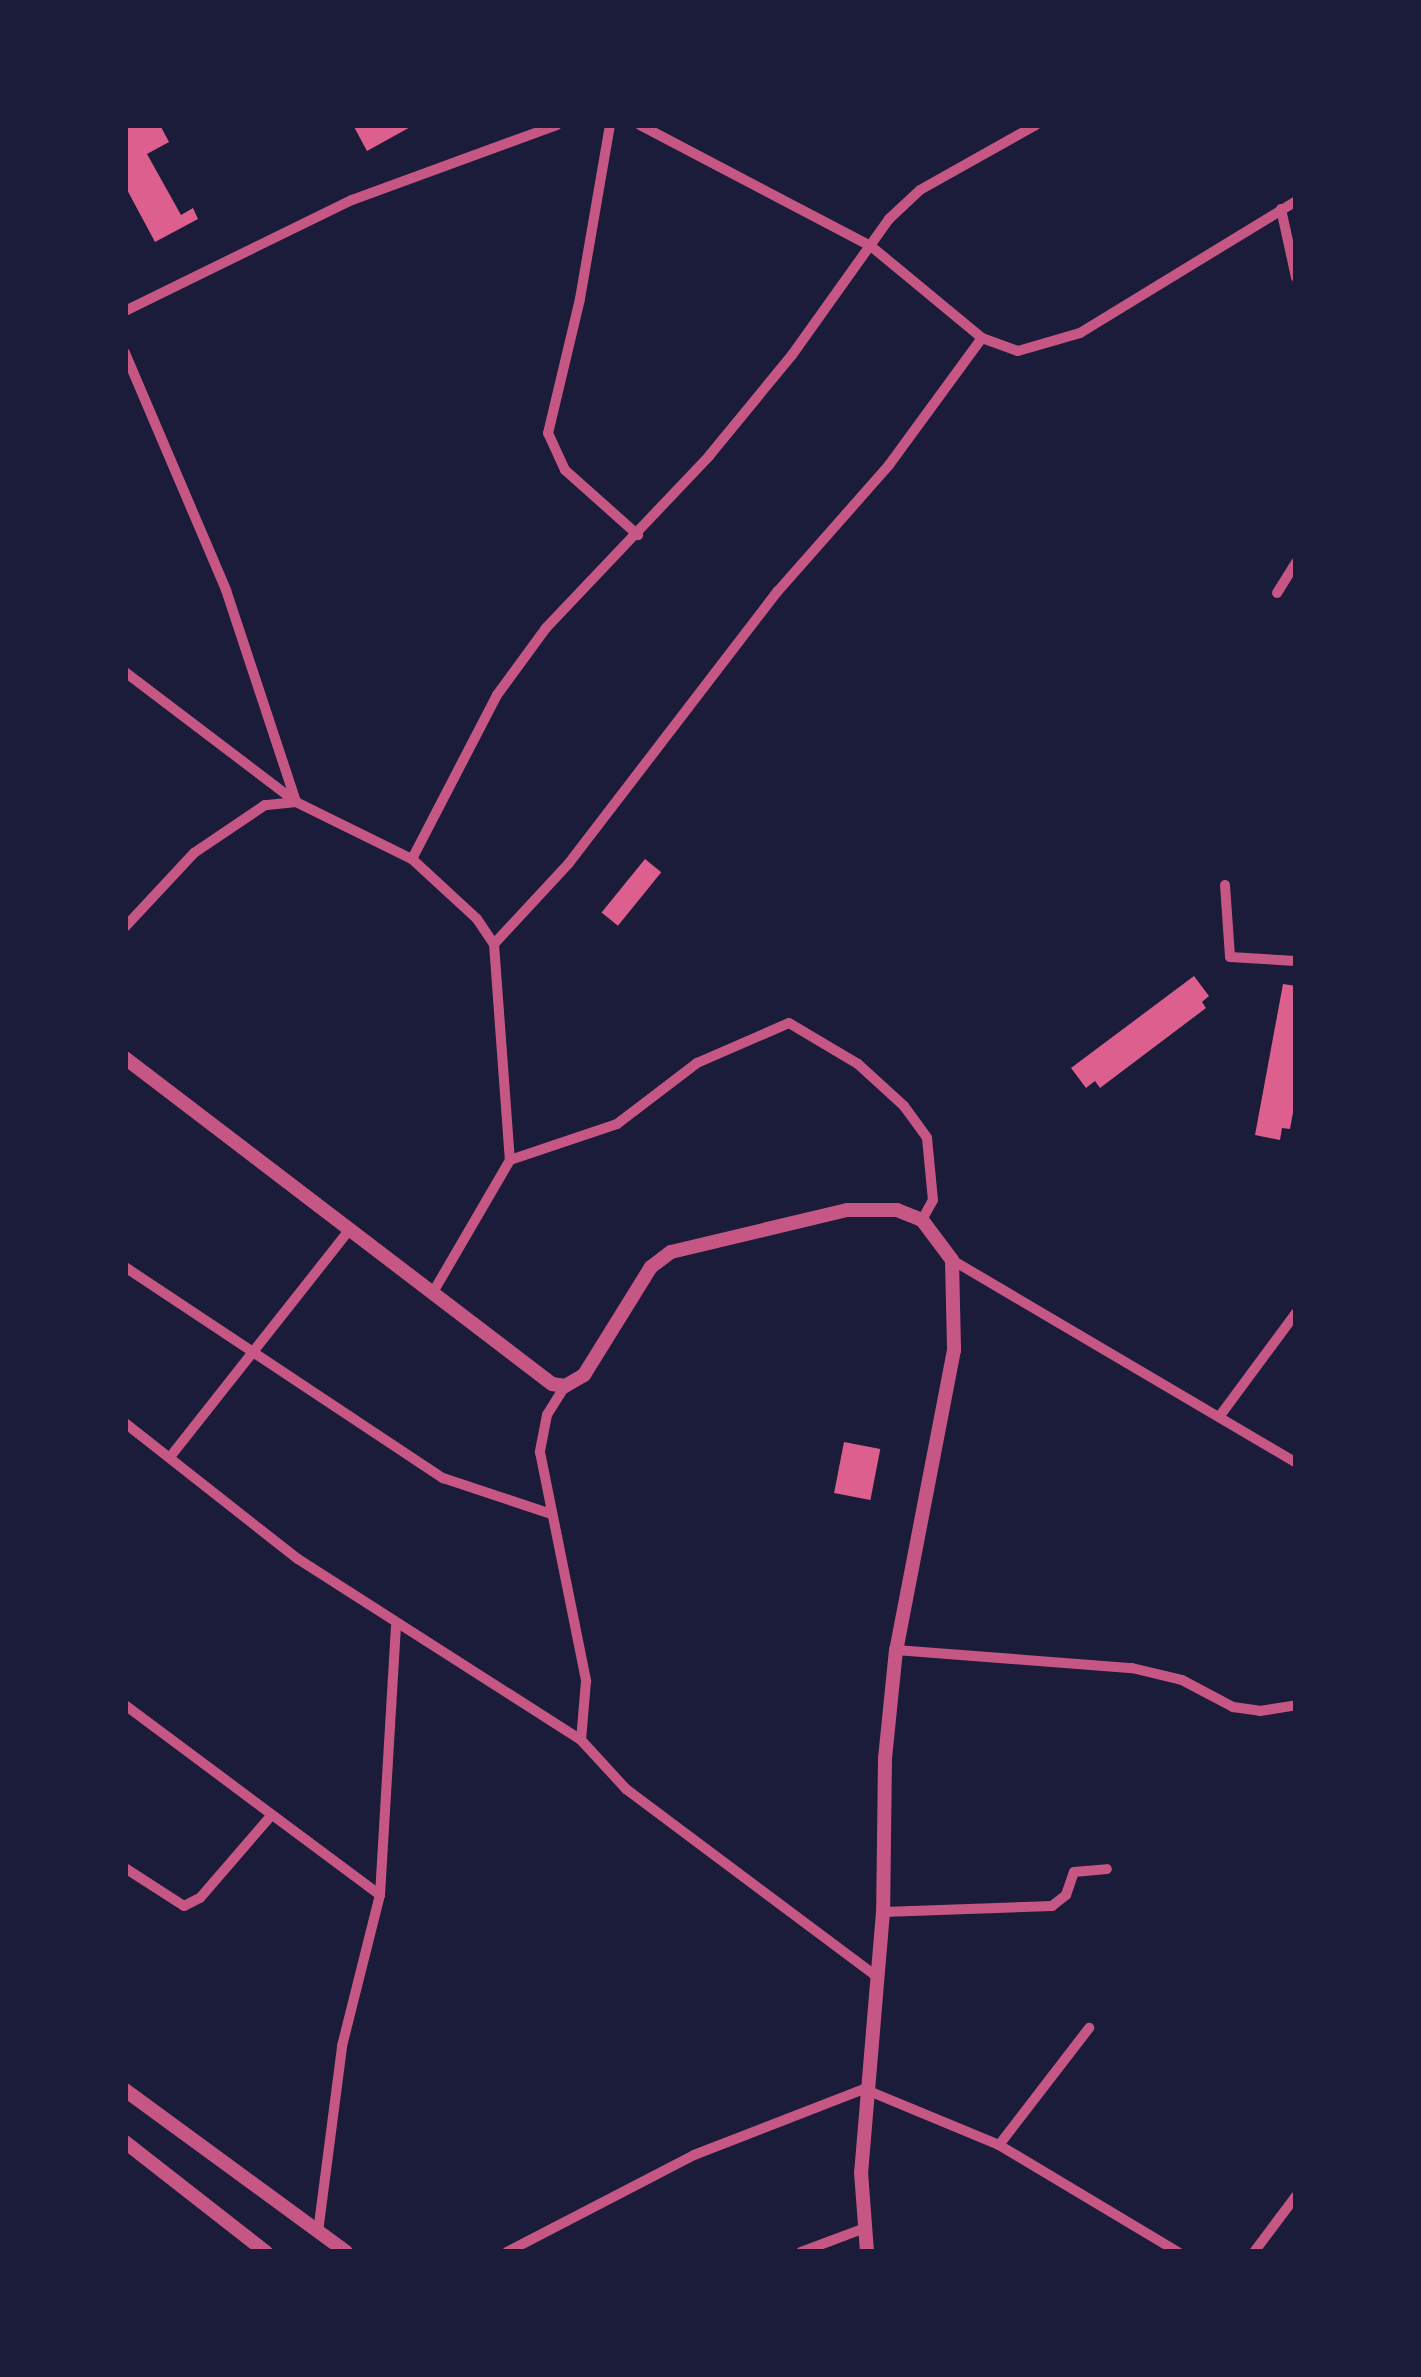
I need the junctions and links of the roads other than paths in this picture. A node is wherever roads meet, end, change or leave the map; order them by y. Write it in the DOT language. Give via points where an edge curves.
graph roads {
  1 [pos="557,125"];
  2 [pos="610,125"];
  3 [pos="640,125"];
  4 [pos="1036,125"];
  5 [pos="1296,202"];
  6 [pos="1281,209"];
  7 [pos="872,246"];
  8 [pos="1296,277"];
  9 [pos="125,311"];
  10 [pos="982,338"];
  11 [pos="125,353"];
  12 [pos="638,534"];
  13 [pos="1296,562"];
  14 [pos="1277,592"];
  15 [pos="125,672"];
  16 [pos="296,802"];
  17 [pos="412,859"];
  18 [pos="1225,885"];
  19 [pos="125,927"];
  20 [pos="494,944"];
  21 [pos="1296,961"];
  22 [pos="125,1058"];
  23 [pos="510,1160"];
  24 [pos="922,1220"];
  25 [pos="350,1229"];
  26 [pos="952,1260"];
  27 [pos="125,1267"];
  28 [pos="435,1289"];
  29 [pos="1296,1313"];
  30 [pos="250,1353"];
  31 [pos="566,1386"];
  32 [pos="1220,1417"];
  33 [pos="125,1423"];
  34 [pos="170,1457"];
  35 [pos="1296,1463"];
  36 [pos="548,1513"];
  37 [pos="396,1626"];
  38 [pos="896,1650"];
  39 [pos="125,1705"];
  40 [pos="1296,1705"];
  41 [pos="582,1740"];
  42 [pos="270,1817"];
  43 [pos="125,1868"];
  44 [pos="1107,1869"];
  45 [pos="380,1896"];
  46 [pos="883,1912"];
  47 [pos="878,1976"];
  48 [pos="1089,2028"];
  49 [pos="864,2089"];
  50 [pos="125,2090"];
  51 [pos="125,2142"];
  52 [pos="1000,2145"];
  53 [pos="1296,2196"];
  54 [pos="864,2228"];
  55 [pos="318,2232"];
  56 [pos="266,2252"];
  57 [pos="346,2252"];
  58 [pos="506,2252"];
  59 [pos="800,2252"];
  60 [pos="867,2252"];
  61 [pos="1178,2252"];
  62 [pos="1254,2252"];
  1 -- 9 [label="street" via="352,200"];
  2 -- 12 [label="street" via="548,433 565,470"];
  3 -- 7 [label="street"];
  4 -- 7 [label="street" via="920,190 889,218"];
  5 -- 6 [label="street"];
  6 -- 8 [label="street"];
  6 -- 10 [label="street" via="1050,346 1018,351"];
  7 -- 10 [label="street"];
  7 -- 12 [label="street" via="792,355"];
  10 -- 20 [label="street" via="889,465 778,590 568,862"];
  11 -- 16 [label="street" via="226,590"];
  12 -- 17 [label="street" via="546,628 498,695"];
  13 -- 14 [label="street"];
  15 -- 16 [label="street"];
  16 -- 17 [label="street"];
  16 -- 19 [label="street" via="265,805 194,853"];
  17 -- 20 [label="street" via="477,919"];
  18 -- 21 [label="street" via="1230,957"];
  20 -- 23 [label="street"];
  22 -- 25 [label="street"];
  23 -- 24 [label="street" via="617,1124 698,1063 789,1022 858,1064 928,1138 933,1200"];
  23 -- 28 [label="street"];
  24 -- 26 [label="street"];
  24 -- 31 [label="street" via="897,1210 848,1210 671,1252 651,1267 584,1375"];
  25 -- 28 [label="street"];
  25 -- 30 [label="street"];
  26 -- 32 [label="street"];
  26 -- 38 [label="street" via="954,1350"];
  27 -- 30 [label="street"];
  28 -- 31 [label="street" via="552,1384"];
  29 -- 32 [label="street"];
  30 -- 34 [label="street"];
  30 -- 36 [label="street" via="314,1397 345,1408 443,1478"];
  31 -- 36 [label="street" via="548,1415 540,1452"];
  32 -- 35 [label="street"];
  33 -- 34 [label="street"];
  34 -- 37 [label="street"];
  36 -- 41 [label="street" via="586,1681"];
  37 -- 41 [label="street"];
  37 -- 45 [label="street"];
  38 -- 40 [label="street" via="1132,1668 1182,1680 1233,1708 1260,1712"];
  38 -- 46 [label="street" via="885,1758"];
  39 -- 42 [label="street"];
  41 -- 47 [label="street" via="626,1789"];
  42 -- 43 [label="street" via="200,1898 184,1906"];
  42 -- 45 [label="street"];
  44 -- 46 [label="street" via="1074,1872 1066,1895 1052,1906"];
  45 -- 55 [label="street" via="342,2046"];
  46 -- 47 [label="street"];
  47 -- 49 [label="street"];
  48 -- 52 [label="street"];
  49 -- 52 [label="street"];
  49 -- 54 [label="street"];
  49 -- 58 [label="street" via="694,2155"];
  50 -- 55 [label="street"];
  51 -- 56 [label="street"];
  52 -- 61 [label="street"];
  53 -- 62 [label="street"];
  54 -- 59 [label="street"];
  54 -- 60 [label="street"];
  55 -- 57 [label="street"];
}
